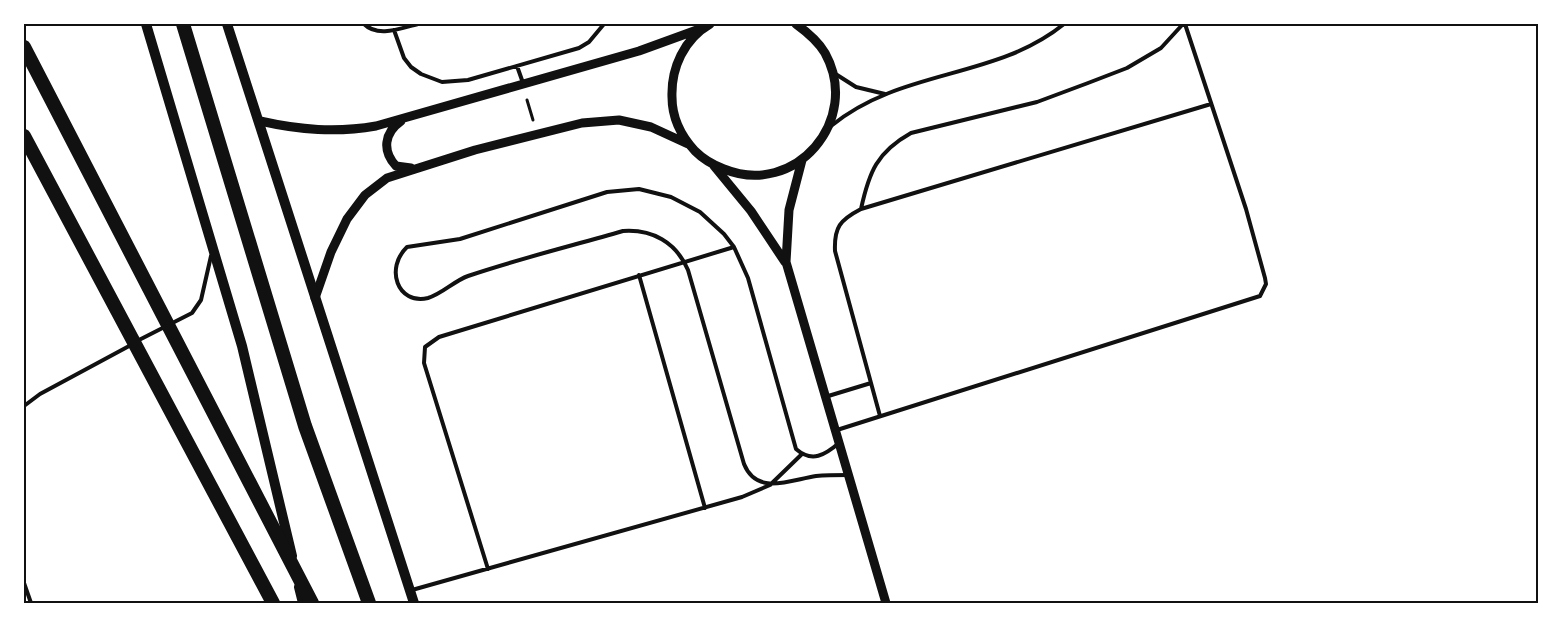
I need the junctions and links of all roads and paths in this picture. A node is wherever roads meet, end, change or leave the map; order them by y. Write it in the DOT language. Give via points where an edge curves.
graph roads {
  1 [pos="146,24"];
  2 [pos="183,24"];
  3 [pos="227,24"];
  4 [pos="364,24"];
  5 [pos="418,24"];
  6 [pos="604,24"];
  7 [pos="796,24"];
  8 [pos="1064,24"];
  9 [pos="1184,24"];
  10 [pos="707,25"];
  11 [pos="394,30"];
  12 [pos="24,47"];
  13 [pos="517,66"];
  14 [pos="833,72"];
  15 [pos="523,83"];
  16 [pos="884,94"];
  17 [pos="1211,104"];
  18 [pos="404,120"];
  19 [pos="260,121"];
  20 [pos="828,129"];
  21 [pos="537,133"];
  22 [pos="24,136"];
  23 [pos="688,144"];
  24 [pos="802,160"];
  25 [pos="712,164"];
  26 [pos="419,168"];
  27 [pos="861,209"];
  28 [pos="214,246"];
  29 [pos="734,248"];
  30 [pos="685,262"];
  31 [pos="786,262"];
  32 [pos="639,275"];
  33 [pos="315,298"];
  34 [pos="871,383"];
  35 [pos="825,397"];
  36 [pos="24,406"];
  37 [pos="880,416"];
  38 [pos="835,430"];
  39 [pos="839,444"];
  40 [pos="802,454"];
  41 [pos="848,475"];
  42 [pos="770,485"];
  43 [pos="705,508"];
  44 [pos="488,569"];
  45 [pos="24,583"];
  46 [pos="410,591"];
  47 [pos="31,603"];
  48 [pos="273,603"];
  49 [pos="303,603"];
  50 [pos="312,603"];
  51 [pos="369,603"];
  52 [pos="414,603"];
  53 [pos="886,603"];
  1 -- 28 [label="main road"];
  2 -- 51 [label="highway" via="305,426"];
  3 -- 19 [label="main road"];
  4 -- 11 [label="lane" via="380,31"];
  5 -- 11 [label="lane"];
  6 -- 13 [label="lane" via="589,42 579,48"];
  7 -- 14 [label="street" via="821,47"];
  8 -- 16 [label="lane" via="1046,38 994,62 916,82"];
  9 -- 17 [label="lane"];
  9 -- 27 [label="lane" via="1160,48 1127,68 1037,102 904,136 892,143 879,158 867,179"];
  10 -- 15 [label="street" via="639,51"];
  10 -- 23 [label="street" via="689,42 678,61 672,82 677,125"];
  11 -- 13 [label="lane" via="404,58 431,79 455,82"];
  12 -- 50 [label="highway"];
  13 -- 15 [label="lane"];
  14 -- 16 [label="lane" via="856,87"];
  14 -- 20 [label="street" via="836,92"];
  15 -- 18 [label="street"];
  15 -- 21 [label="path"];
  16 -- 20 [label="lane" via="855,109"];
  17 -- 27 [label="lane"];
  17 -- 37 [label="lane" via="1265,278 1266,284 1260,296"];
  18 -- 19 [label="street" via="356,130 317,131"];
  18 -- 26 [label="street" via="388,134 386,152 396,166"];
  19 -- 33 [label="main road"];
  20 -- 24 [label="street"];
  21 -- 23 [label="street" via="582,123 619,120 651,127"];
  21 -- 26 [label="street"];
  22 -- 48 [label="highway"];
  23 -- 25 [label="street"];
  24 -- 25 [label="street" via="781,171 758,176 734,173"];
  24 -- 31 [label="street" via="789,210"];
  25 -- 31 [label="street"];
  26 -- 33 [label="street" via="387,178 355,206 331,252"];
  27 -- 34 [label="lane" via="845,217 834,238"];
  28 -- 36 [label="lane" via="201,300 192,313 71,376"];
  28 -- 49 [label="main road" via="242,346"];
  29 -- 30 [label="lane"];
  29 -- 30 [label="lane" via="713,223 686,204 655,192 623,189 460,239 407,247 400,254 394,271 401,288 408,295 426,298 469,276 633,230 663,239"];
  29 -- 40 [label="lane" via="748,278 793,443"];
  30 -- 32 [label="lane"];
  30 -- 42 [label="lane" via="746,470 756,481"];
  31 -- 35 [label="street"];
  32 -- 43 [label="lane"];
  32 -- 44 [label="lane" via="439,337 425,347 424,363"];
  33 -- 46 [label="main road"];
  34 -- 35 [label="lane"];
  34 -- 37 [label="lane"];
  35 -- 38 [label="street"];
  37 -- 38 [label="lane"];
  38 -- 39 [label="street"];
  39 -- 40 [label="lane" via="817,457"];
  39 -- 41 [label="street"];
  40 -- 42 [label="lane"];
  41 -- 42 [label="lane" via="815,476"];
  41 -- 53 [label="street"];
  42 -- 43 [label="lane" via="742,498"];
  43 -- 44 [label="lane"];
  44 -- 46 [label="lane"];
  45 -- 47 [label="lane"];
  46 -- 52 [label="main road"];
}
